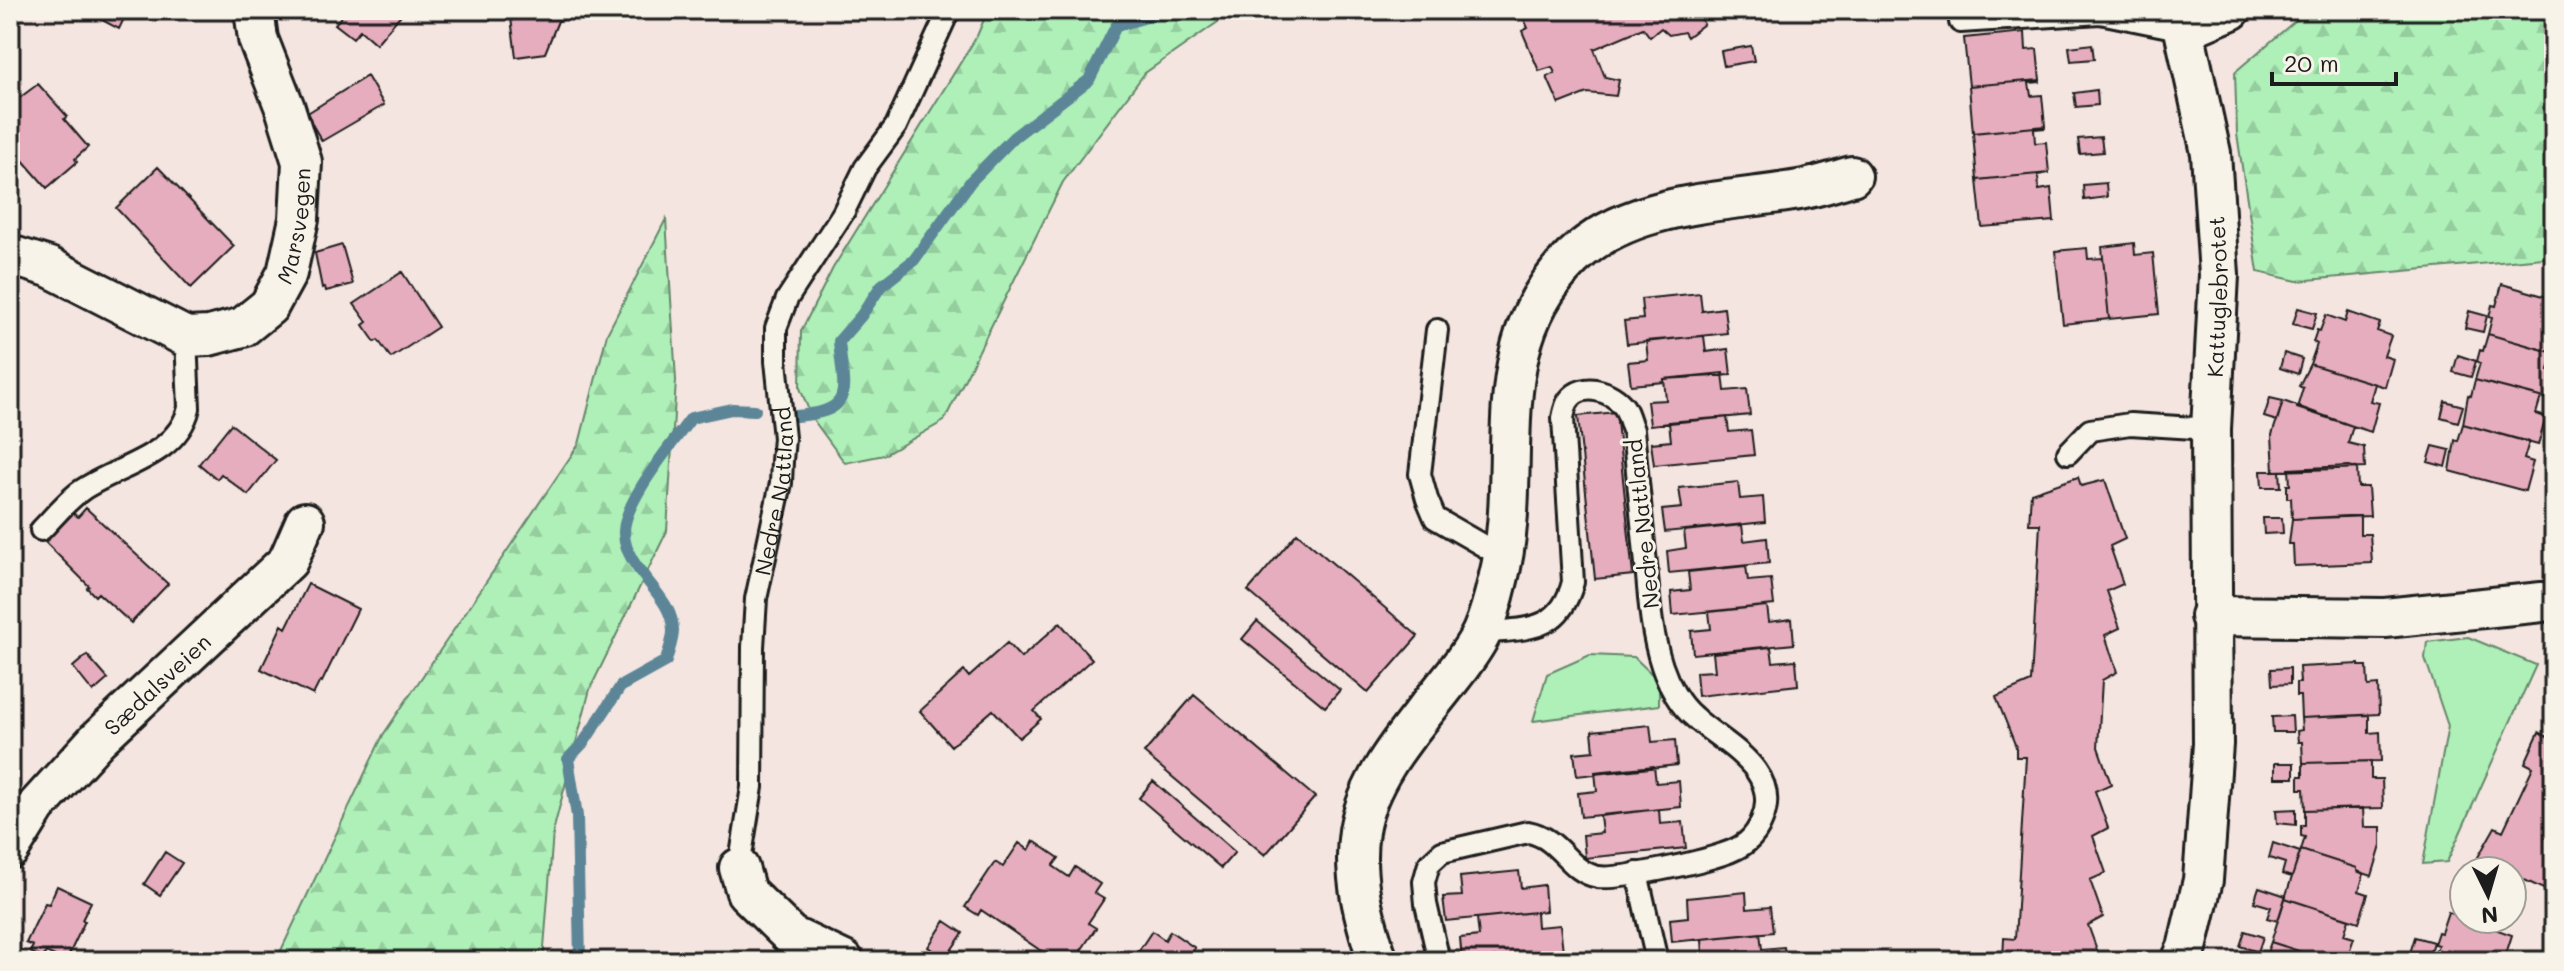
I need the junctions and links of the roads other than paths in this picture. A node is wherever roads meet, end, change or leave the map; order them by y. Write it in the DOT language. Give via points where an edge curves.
graph roads {
  1 [pos="254,10"];
  2 [pos="949,10"];
  3 [pos="1959,10"];
  4 [pos="2231,10"];
  5 [pos="2184,30"];
  6 [pos="1852,176"];
  7 [pos="10,255"];
  8 [pos="1437,330"];
  9 [pos="186,337"];
  10 [pos="2211,429"];
  11 [pos="2068,453"];
  12 [pos="305,522"];
  13 [pos="41,530"];
  14 [pos="1503,557"];
  15 [pos="2542,602"];
  16 [pos="2210,616"];
  17 [pos="1482,633"];
  18 [pos="10,849"];
  19 [pos="739,868"];
  20 [pos="1637,873"];
  21 [pos="844,961"];
  22 [pos="1378,961"];
  23 [pos="1439,961"];
  24 [pos="1657,961"];
  25 [pos="2181,961"];
  1 -- 9 [label="street, Marsvegen" via="258,39 302,162 299,219 287,273 269,306 243,327"];
  2 -- 19 [label="lane, Nedre Nattland" via="896,126 787,299 776,328 784,438 781,483 756,599 752,787"];
  3 -- 5 [label="lane" via="1960,22 2100,13"];
  4 -- 5 [label="street"];
  5 -- 10 [label="street, Kattuglebrotet" via="2211,153 2217,208"];
  6 -- 14 [label="street" via="1803,190 1629,220 1571,258 1548,286 1516,361"];
  7 -- 9 [label="street" via="49,267"];
  8 -- 14 [label="lane" via="1420,474 1427,499 1435,518"];
  9 -- 13 [label="lane" via="189,408 175,438 81,491"];
  10 -- 11 [label="lane" via="2130,424 2090,430"];
  10 -- 16 [label="street, Kattuglebrotet"];
  12 -- 18 [label="street, Sædalsveien" via="288,561 97,740 36,807"];
  14 -- 17 [label="street"];
  15 -- 16 [label="street" via="2385,618"];
  16 -- 25 [label="street, Kattuglebrotet" via="2209,811 2203,880"];
  17 -- 20 [label="lane, Nedre Nattland" via="1532,627 1555,617 1568,601 1573,582 1563,418 1569,400 1581,391 1599,390 1614,397 1625,408 1633,430 1652,626 1663,668 1678,700 1741,752 1758,774 1765,795 1755,835 1738,849"];
  17 -- 22 [label="street" via="1385,768 1367,802 1357,866 1360,900"];
  19 -- 21 [label="street, Nedre Nattland" via="746,892 791,936"];
  20 -- 23 [label="lane, Nedre Nattland" via="1598,877 1581,871 1552,841 1528,832 1442,852 1429,864 1424,882"];
  20 -- 24 [label="lane"];
}
